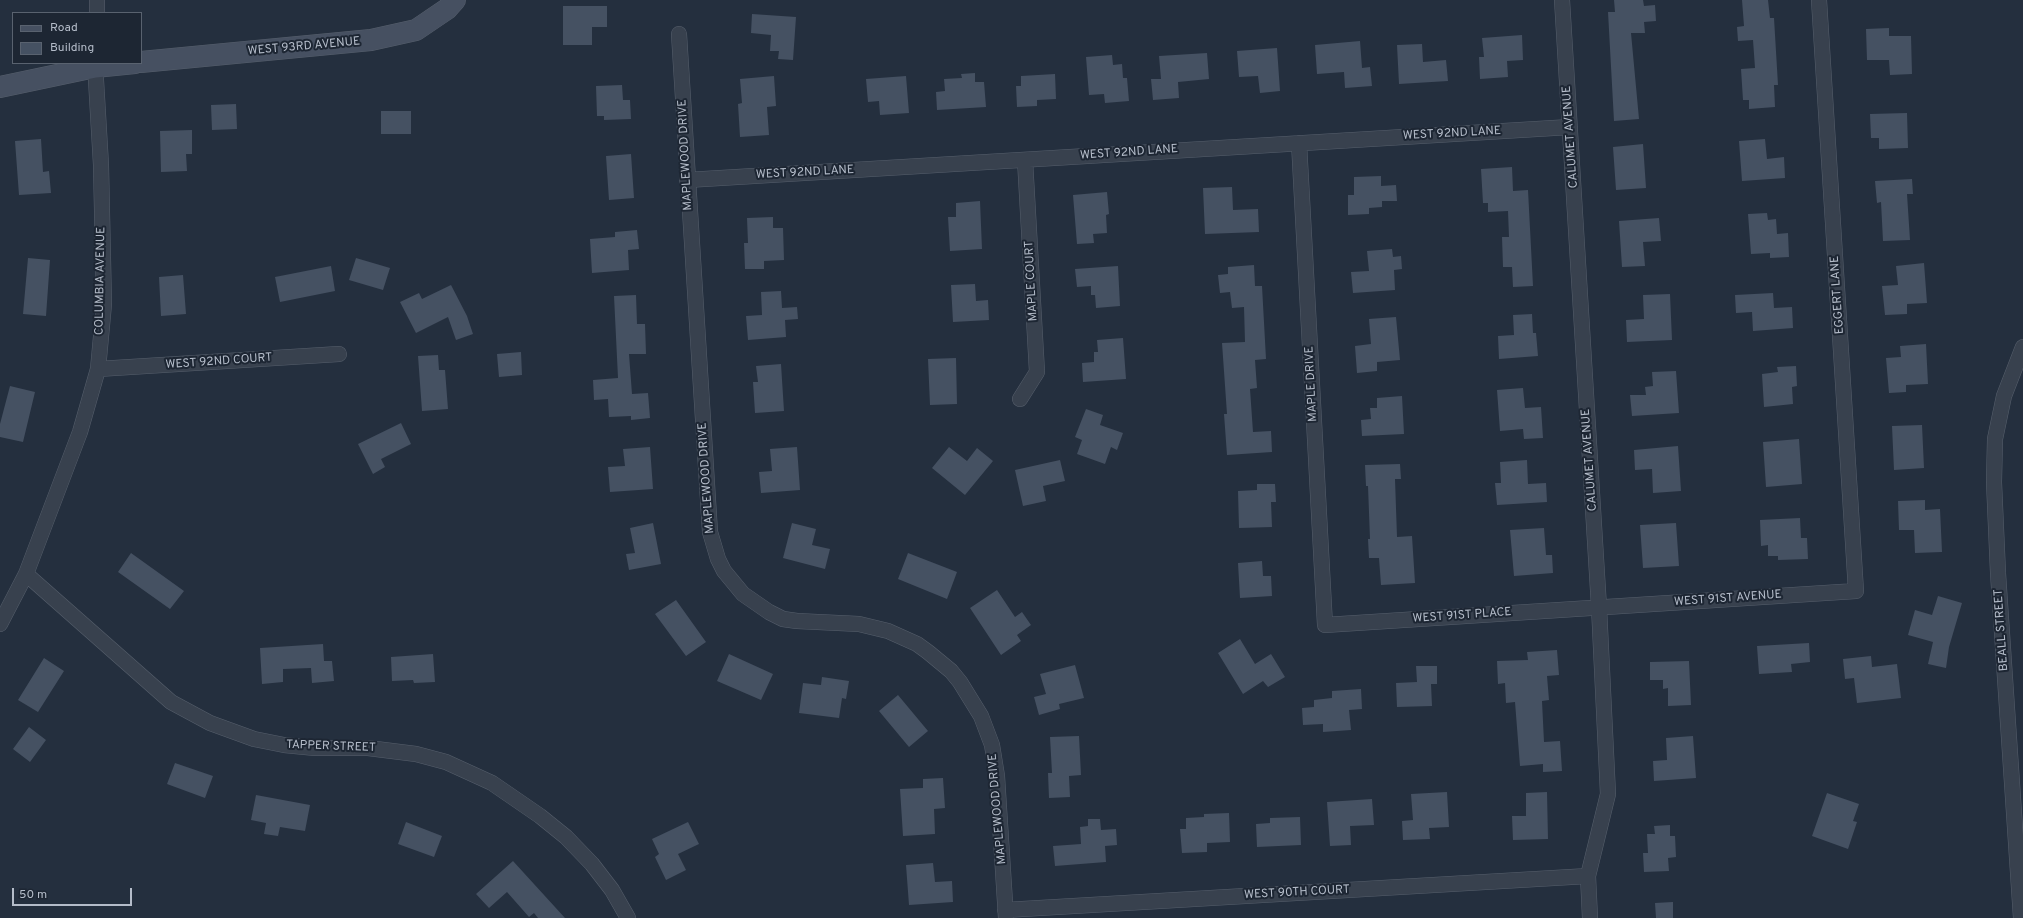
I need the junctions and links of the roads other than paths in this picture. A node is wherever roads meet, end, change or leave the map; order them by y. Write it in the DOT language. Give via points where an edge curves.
graph roads {
  1 [pos="97,0"];
  2 [pos="455,0"];
  3 [pos="1562,0"];
  4 [pos="1820,0"];
  5 [pos="96,12"];
  6 [pos="678,34"];
  7 [pos="142,62"];
  8 [pos="115,64"];
  9 [pos="95,65"];
  10 [pos="0,87"];
  11 [pos="1570,127"];
  12 [pos="1299,143"];
  13 [pos="1025,160"];
  14 [pos="687,180"];
  15 [pos="2023,347"];
  16 [pos="340,354"];
  17 [pos="98,369"];
  18 [pos="1020,399"];
  19 [pos="26,574"];
  20 [pos="1856,591"];
  21 [pos="1599,607"];
  22 [pos="0,624"];
  23 [pos="1326,625"];
  24 [pos="1588,876"];
  25 [pos="1005,914"];
  26 [pos="628,918"];
  27 [pos="1590,918"];
  28 [pos="2021,918"];
  1 -- 5 [label="street"];
  2 -- 7 [label="street, WEST 93RD AVENUE" via="447,9 416,30 371,40"];
  3 -- 11 [label="street, CALUMET AVENUE"];
  4 -- 20 [label="street, EGGERT LANE"];
  6 -- 14 [label="street, MAPLEWOOD DRIVE"];
  8 -- 9 [label="street"];
  9 -- 10 [label="street"];
  9 -- 17 [label="street, COLUMBIA AVENUE" via="101,164 104,304"];
  11 -- 12 [label="street, WEST 92ND LANE"];
  11 -- 21 [label="street, CALUMET AVENUE"];
  12 -- 13 [label="street, WEST 92ND LANE"];
  12 -- 23 [label="street, MAPLE DRIVE"];
  13 -- 14 [label="street, WEST 92ND LANE"];
  13 -- 18 [label="street, MAPLE COURT" via="1036,372"];
  14 -- 25 [label="street, MAPLEWOOD DRIVE" via="710,532 718,559 724,571 743,594 769,612 797,621 859,624 888,631 917,644 951,671 960,682 982,716 992,745 997,776"];
  15 -- 28 [label="street, BEALL STREET" via="2004,396 1995,439 1994,482"];
  16 -- 17 [label="street, WEST 92ND COURT"];
  17 -- 19 [label="street, COLUMBIA AVENUE" via="80,432"];
  19 -- 22 [label="street, COLUMBIA AVENUE"];
  19 -- 26 [label="street, TAPPER STREET" via="171,702 210,723 254,739 284,745 315,748 362,747 416,754 446,762 492,783 566,837 603,878"];
  20 -- 21 [label="street, WEST 91ST AVENUE"];
  21 -- 23 [label="street, WEST 91ST PLACE"];
  21 -- 24 [label="street, CALUMET AVENUE" via="1608,794"];
  24 -- 25 [label="street, WEST 90TH COURT"];
  24 -- 27 [label="street, CALUMET AVENUE"];
}
